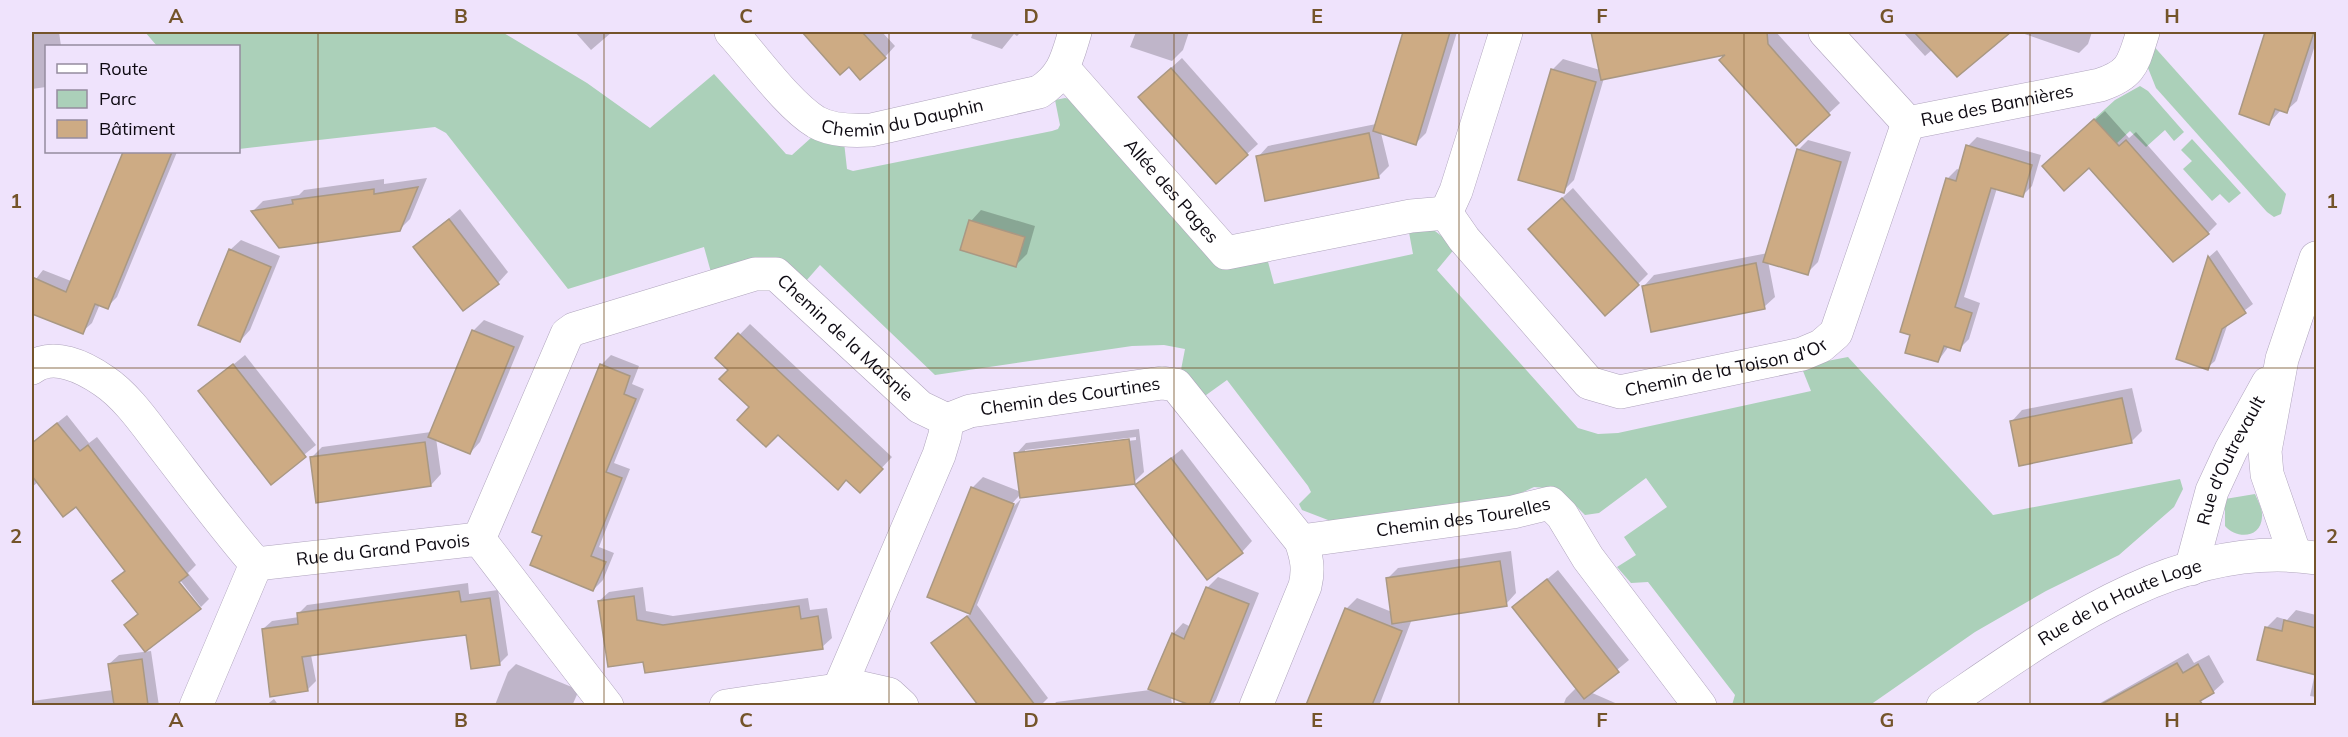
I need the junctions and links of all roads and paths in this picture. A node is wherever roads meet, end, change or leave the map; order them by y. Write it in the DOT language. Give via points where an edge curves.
graph roads {
  1 [pos="731,32"];
  2 [pos="1075,32"];
  3 [pos="1506,32"];
  4 [pos="1825,32"];
  5 [pos="2143,32"];
  6 [pos="1063,68"];
  7 [pos="1908,123"];
  8 [pos="1446,213"];
  9 [pos="2316,258"];
  10 [pos="2282,359"];
  11 [pos="32,368"];
  12 [pos="947,420"];
  13 [pos="479,539"];
  14 [pos="1301,541"];
  15 [pos="2306,556"];
  16 [pos="256,564"];
  17 [pos="2191,569"];
  18 [pos="838,689"];
  19 [pos="196,705"];
  20 [pos="607,705"];
  21 [pos="726,705"];
  22 [pos="902,705"];
  23 [pos="1256,705"];
  24 [pos="1700,705"];
  25 [pos="1943,705"];
  1 -- 6 [label="street, Chemin du Dauphin" via="802,111 828,127 853,131 1040,92 1055,82"];
  2 -- 6 [label="street, Chemin du Dauphin"];
  3 -- 8 [label="street"];
  4 -- 7 [label="street, Rue des Bannières"];
  5 -- 7 [label="street, Rue des Bannières" via="2132,66 2117,79"];
  6 -- 8 [label="street, Allée des Pages" via="1226,253 1411,216"];
  7 -- 8 [label="street, Chemin de la Toison d'Or" via="1836,333 1821,346 1802,354 1620,392 1589,383"];
  9 -- 10 [label="street, Rue d'Outrevault"];
  10 -- 15 [label="street, Rue d'Outrevault" via="2266,441 2266,463"];
  10 -- 17 [label="street, Rue d'Outrevault" via="2212,491"];
  11 -- 16 [label="street" via="60,361 105,381 141,418"];
  12 -- 13 [label="street, Chemin de la Maisnie" via="920,407 785,280 767,272 755,274 567,334"];
  12 -- 14 [label="street, Chemin des Courtines" via="970,411 1162,383 1176,385"];
  12 -- 18 [label="street" via="939,455"];
  13 -- 16 [label="street, Rue du Grand Pavois"];
  13 -- 20 [label="street, Rue du Grand Pavois"];
  14 -- 23 [label="street" via="1309,570 1305,586"];
  14 -- 24 [label="street, Chemin des Tourelles" via="1550,503"];
  15 -- 17 [label="street, Rue de la Haute Loge" via="2248,556"];
  16 -- 19 [label="street"];
  17 -- 25 [label="street, Rue de la Haute Loge" via="2093,610"];
  18 -- 21 [label="street"];
  18 -- 22 [label="street" via="874,689 889,694"];
}
